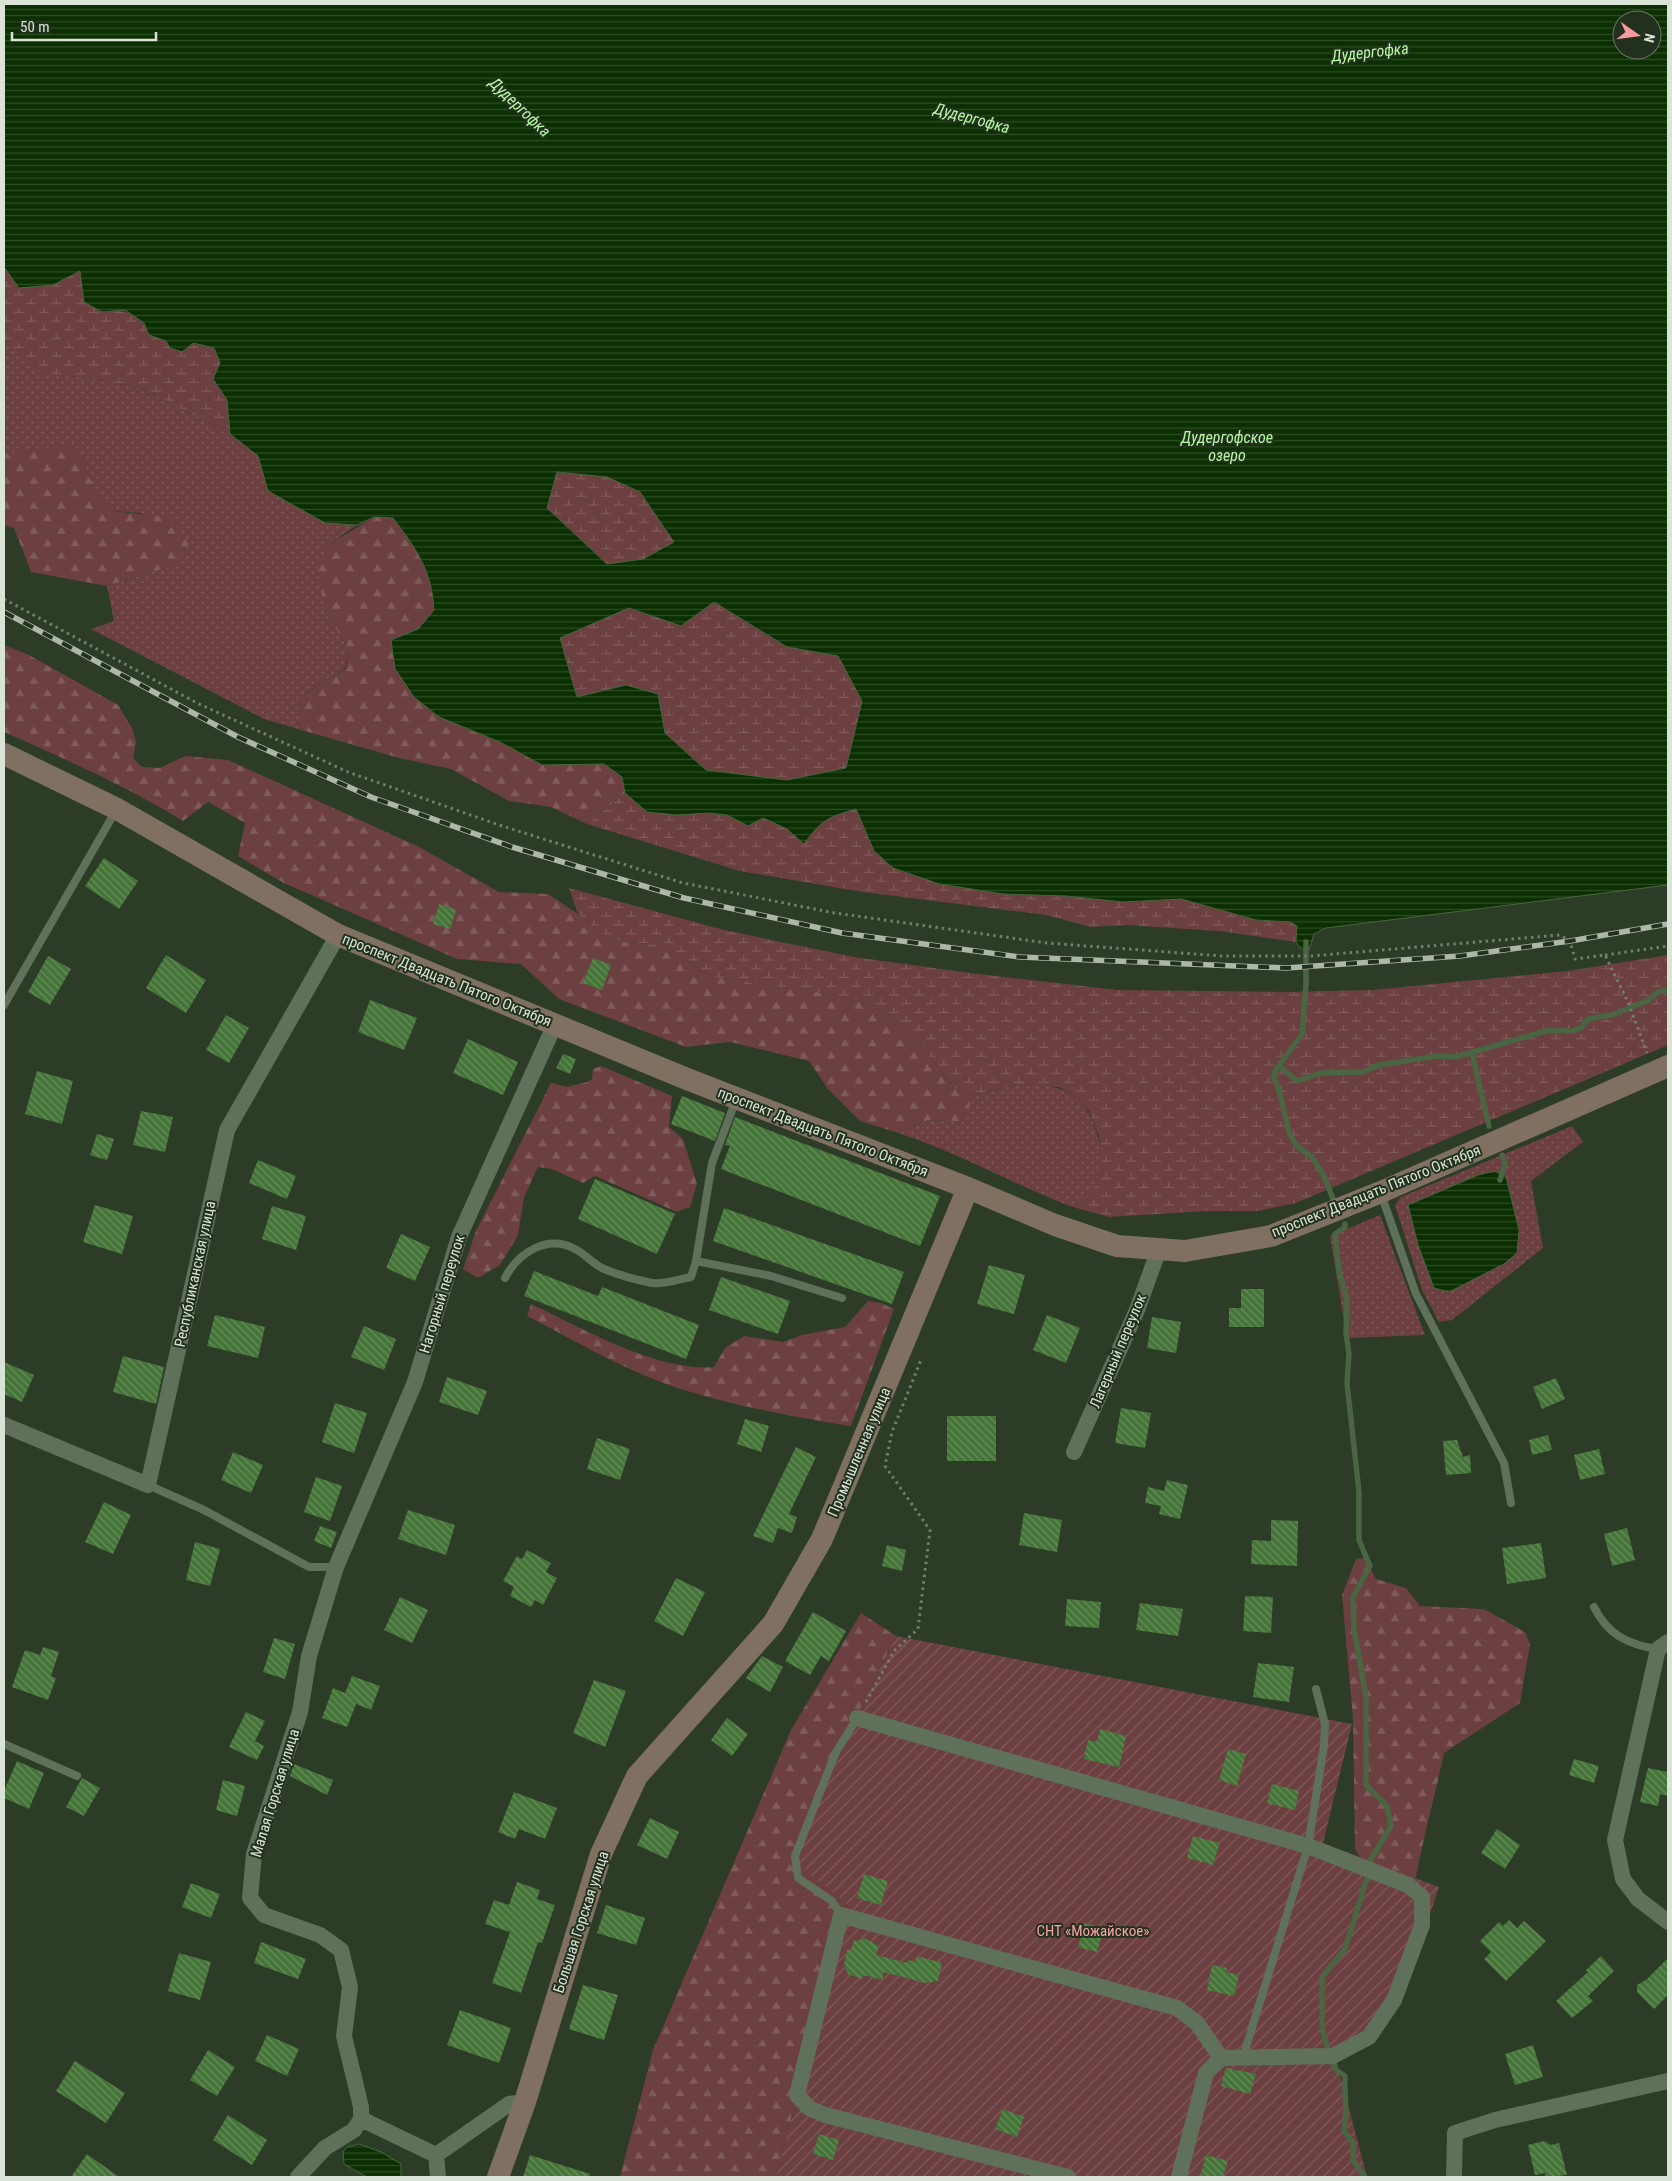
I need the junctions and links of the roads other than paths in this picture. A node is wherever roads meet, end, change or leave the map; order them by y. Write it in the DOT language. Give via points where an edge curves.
graph roads {
  1 [pos="4,754"];
  2 [pos="117,809"];
  3 [pos="338,935"];
  4 [pos="4,1005"];
  5 [pos="555,1024"];
  6 [pos="1661,1069"];
  7 [pos="737,1098"];
  8 [pos="968,1188"];
  9 [pos="1380,1192"];
  10 [pos="1159,1249"];
  11 [pos="696,1261"];
  12 [pos="505,1278"];
  13 [pos="842,1298"];
  14 [pos="4,1425"];
  15 [pos="1074,1452"];
  16 [pos="148,1485"];
  17 [pos="1511,1502"];
  18 [pos="336,1567"];
  19 [pos="1594,1607"];
  20 [pos="1663,1645"];
  21 [pos="1316,1689"];
  22 [pos="712,1693"];
  23 [pos="857,1718"];
  24 [pos="4,1744"];
  25 [pos="77,1776"];
  26 [pos="1308,1846"];
  27 [pos="841,1915"];
  28 [pos="1668,1922"];
  29 [pos="1243,2057"];
  30 [pos="1221,2058"];
  31 [pos="1668,2081"];
  32 [pos="525,2102"];
  33 [pos="361,2119"];
  34 [pos="436,2155"];
  35 [pos="298,2177"];
  36 [pos="438,2177"];
  37 [pos="498,2177"];
  38 [pos="1068,2177"];
  39 [pos="1179,2177"];
  40 [pos="1454,2177"];
  1 -- 2 [label="street, проспект Двадцать Пятого Октября"];
  2 -- 3 [label="street, проспект Двадцать Пятого Октября"];
  2 -- 4 [label="lane"];
  3 -- 5 [label="street, проспект Двадцать Пятого Октября"];
  3 -- 16 [label="street, Республиканская улица" via="227,1130"];
  5 -- 7 [label="street, проспект Двадцать Пятого Октября"];
  5 -- 18 [label="street, Нагорный переулок" via="459,1237 415,1382"];
  6 -- 9 [label="street, проспект Двадцать Пятого Октября"];
  7 -- 8 [label="street, проспект Двадцать Пятого Октября"];
  7 -- 11 [label="lane" via="712,1163"];
  8 -- 10 [label="street, проспект Двадцать Пятого Октября" via="1055,1225 1117,1246"];
  8 -- 22 [label="street, Промышленная улица" via="822,1539 773,1624"];
  9 -- 10 [label="street, проспект Двадцать Пятого Октября" via="1271,1236 1185,1251"];
  9 -- 17 [label="lane" via="1416,1294 1504,1463"];
  10 -- 15 [label="street, Лагерный переулок" via="1137,1310"];
  11 -- 12 [label="lane" via="691,1277 655,1284 602,1268 575,1249 559,1243 542,1244 512,1265"];
  11 -- 13 [label="lane" via="771,1276"];
  14 -- 16 [label="street"];
  16 -- 18 [label="lane" via="204,1510 308,1567"];
  18 -- 33 [label="street, Малая Горская улица" via="310,1656 300,1712 254,1854 250,1898 264,1915 320,1935 341,1950 350,1987 344,2036 361,2106"];
  19 -- 20 [label="lane" via="1602,1624 1622,1638 1646,1647"];
  20 -- 28 [label="street" via="1616,1840 1623,1878 1638,1899"];
  21 -- 26 [label="lane" via="1325,1724 1324,1746"];
  22 -- 32 [label="street, Большая Горская улица" via="637,1776 601,1854"];
  23 -- 26 [label="street"];
  23 -- 27 [label="lane" via="835,1754 795,1856 798,1878 832,1901"];
  24 -- 25 [label="lane"];
  26 -- 29 [label="lane"];
  26 -- 29 [label="street" via="1408,1885 1422,1897 1422,1924 1394,2000 1369,2037 1333,2056"];
  27 -- 30 [label="street" via="1177,2008 1198,2023"];
  27 -- 38 [label="street" via="798,2095 809,2108 825,2115"];
  29 -- 30 [label="street"];
  30 -- 39 [label="street" via="1206,2073"];
  31 -- 40 [label="street" via="1495,2120 1455,2133"];
  32 -- 34 [label="street" via="508,2104"];
  32 -- 37 [label="street, Большая Горская улица"];
  33 -- 34 [label="street"];
  33 -- 35 [label="street" via="354,2130 325,2148"];
  34 -- 36 [label="street"];
}
